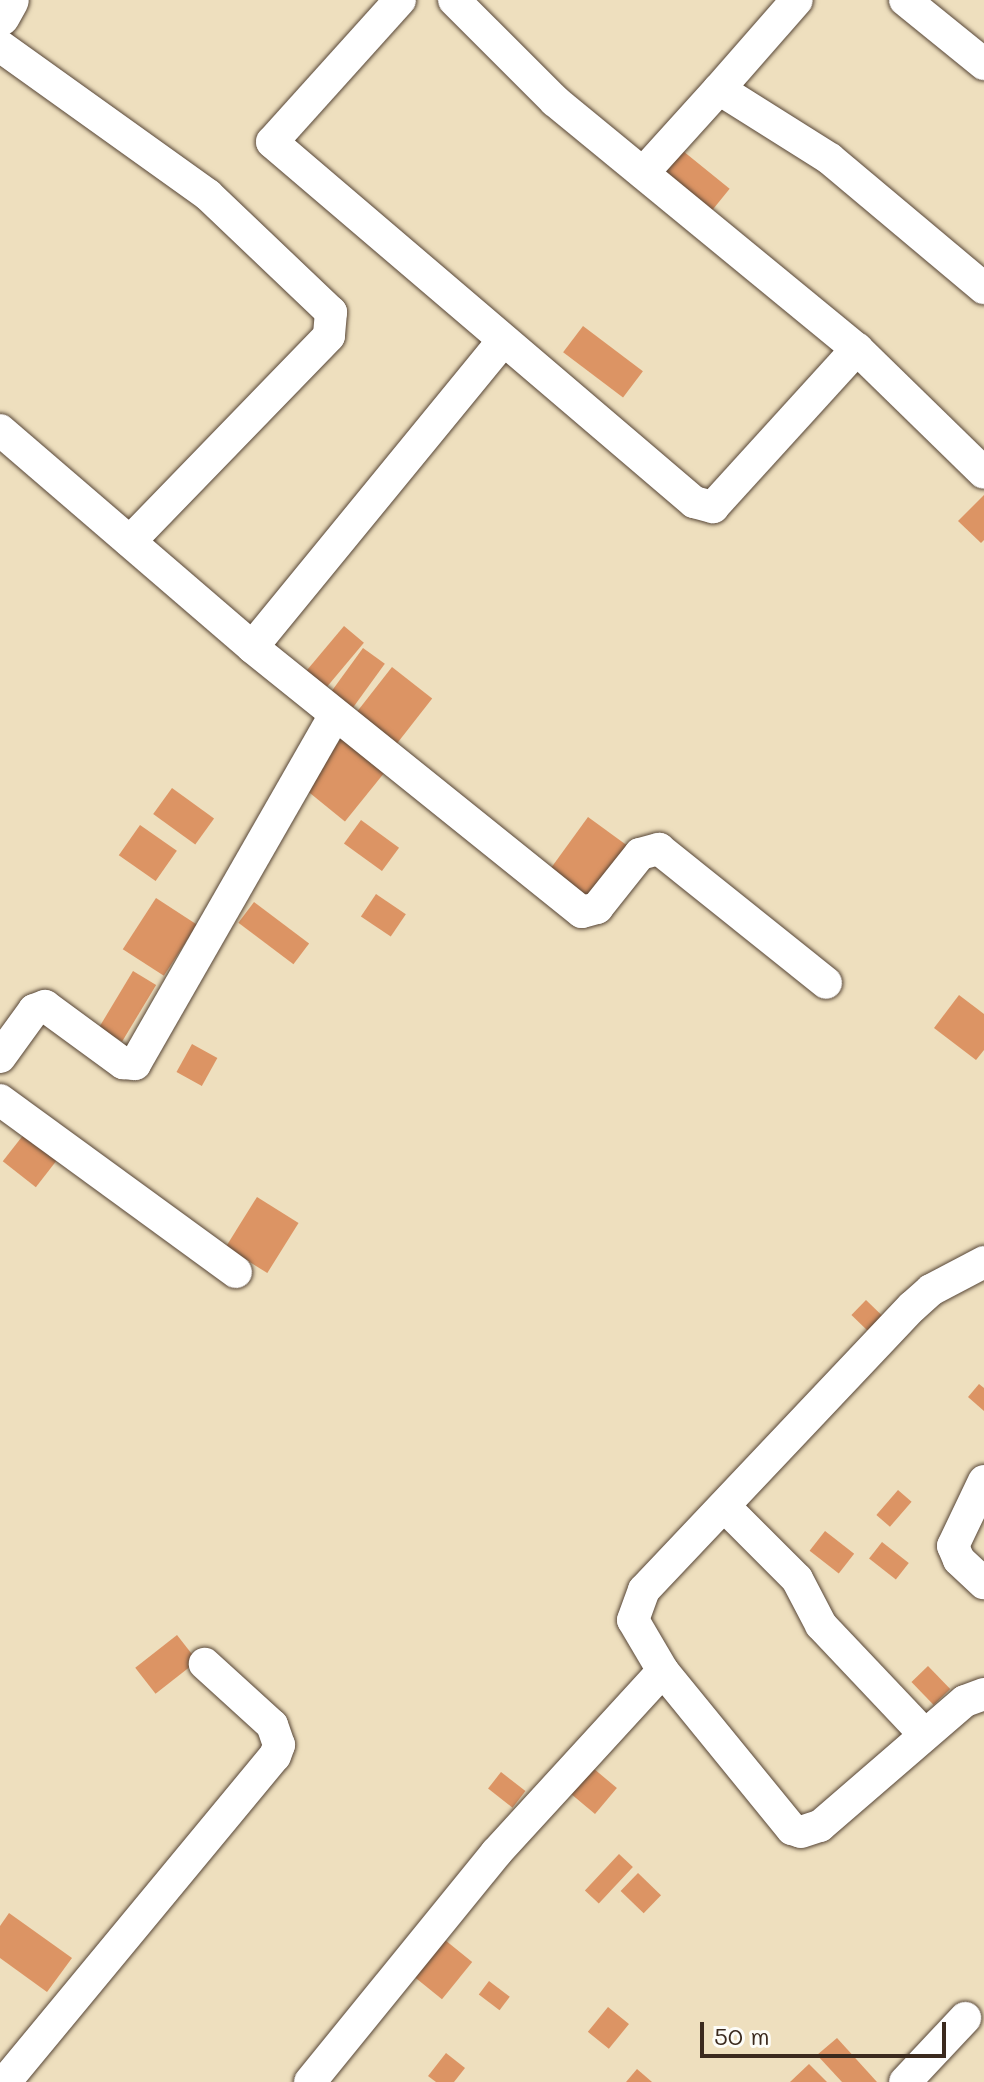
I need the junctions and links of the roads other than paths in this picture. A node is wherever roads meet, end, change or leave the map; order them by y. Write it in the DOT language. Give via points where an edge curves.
graph roads {
  1 [pos="9,0"];
  2 [pos="400,0"];
  3 [pos="454,0"];
  4 [pos="797,0"];
  5 [pos="905,0"];
  6 [pos="0,16"];
  7 [pos="0,46"];
  8 [pos="984,64"];
  9 [pos="719,89"];
  10 [pos="643,173"];
  11 [pos="984,288"];
  12 [pos="502,342"];
  13 [pos="857,349"];
  14 [pos="0,430"];
  15 [pos="984,473"];
  16 [pos="130,541"];
  17 [pos="252,647"];
  18 [pos="335,715"];
  19 [pos="826,983"];
  20 [pos="0,1057"];
  21 [pos="0,1100"];
  22 [pos="984,1262"];
  23 [pos="236,1272"];
  24 [pos="984,1481"];
  25 [pos="724,1506"];
  26 [pos="984,1583"];
  27 [pos="205,1664"];
  28 [pos="663,1671"];
  29 [pos="984,1694"];
  30 [pos="925,1735"];
  31 [pos="965,2018"];
  32 [pos="5,2082"];
  33 [pos="310,2082"];
  34 [pos="905,2082"];
  1 -- 6 [label="street"];
  2 -- 12 [label="street" via="272,142"];
  3 -- 10 [label="street" via="555,101"];
  4 -- 9 [label="street"];
  5 -- 8 [label="street"];
  7 -- 16 [label="street" via="208,195 331,312 329,336"];
  9 -- 10 [label="street"];
  9 -- 11 [label="street" via="841,167"];
  10 -- 13 [label="street"];
  12 -- 13 [label="street" via="704,508 720,500"];
  12 -- 17 [label="street"];
  13 -- 15 [label="street"];
  14 -- 16 [label="street"];
  16 -- 17 [label="street"];
  17 -- 18 [label="street"];
  18 -- 19 [label="street" via="582,912 597,908 640,854 659,849"];
  18 -- 20 [label="street" via="135,1064 123,1063 45,1006 34,1010"];
  21 -- 23 [label="street"];
  22 -- 25 [label="street" via="931,1290 912,1307"];
  24 -- 26 [label="street" via="953,1546 959,1560"];
  25 -- 28 [label="street" via="634,1604 633,1620"];
  25 -- 30 [label="street" via="797,1579 821,1625"];
  27 -- 32 [label="street" via="272,1725 279,1745 275,1756"];
  28 -- 30 [label="street" via="792,1829 801,1832 820,1826"];
  28 -- 33 [label="street" via="496,1853"];
  29 -- 30 [label="street" via="965,1701"];
  31 -- 34 [label="street"];
}
